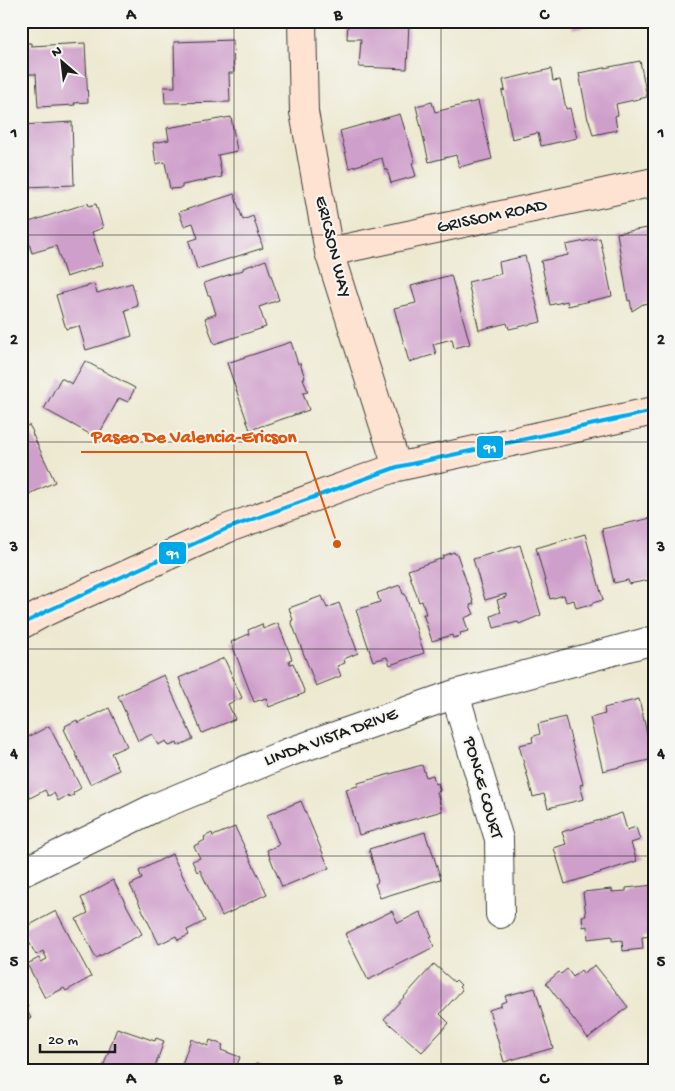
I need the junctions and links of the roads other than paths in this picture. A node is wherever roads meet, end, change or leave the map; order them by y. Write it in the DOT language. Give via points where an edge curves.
graph roads {
  1 [pos="302,21"];
  2 [pos="654,182"];
  3 [pos="329,252"];
  4 [pos="654,411"];
  5 [pos="397,467"];
  6 [pos="21,625"];
  7 [pos="654,640"];
  8 [pos="455,694"];
  9 [pos="21,873"];
  10 [pos="500,914"];
  1 -- 3 [label="street, ERICSON WAY" via="304,112"];
  2 -- 3 [label="street, GRISSOM ROAD"];
  3 -- 5 [label="street, ERICSON WAY"];
  4 -- 5 [label="street"];
  5 -- 6 [label="street" via="226,529"];
  7 -- 8 [label="street, LINDA VISTA DRIVE"];
  8 -- 9 [label="street, LINDA VISTA DRIVE" via="278,757 154,808"];
  8 -- 10 [label="street, PONCE COURT" via="498,839"];
}
